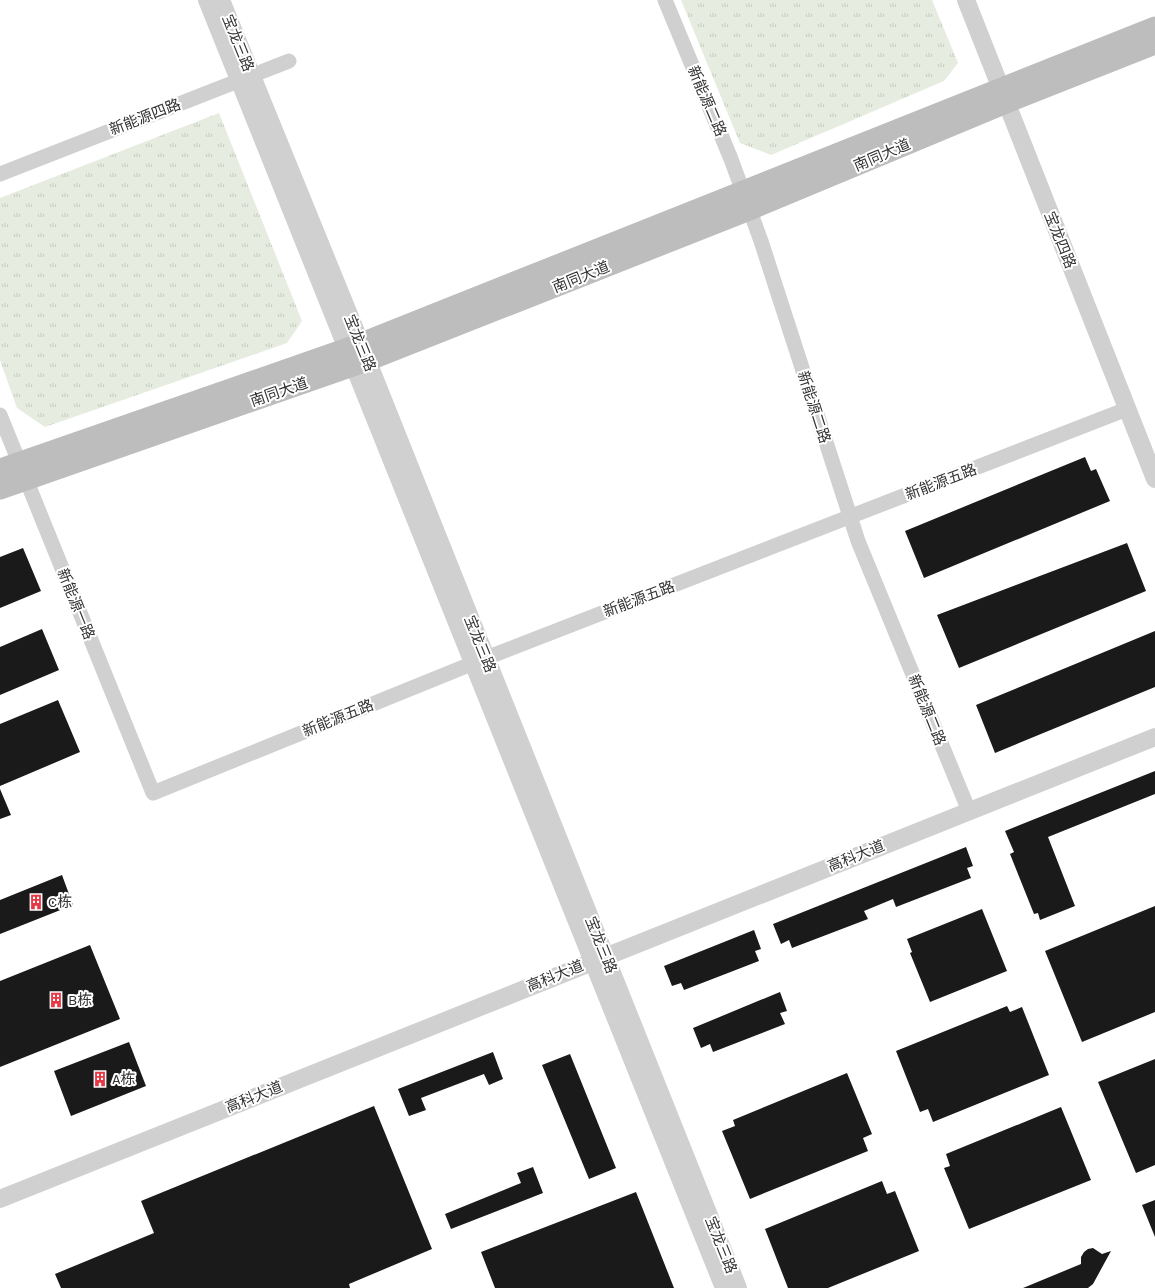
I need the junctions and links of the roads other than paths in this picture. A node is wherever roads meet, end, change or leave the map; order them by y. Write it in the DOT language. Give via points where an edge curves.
graph roads {
  1 [pos="207,0"];
  2 [pos="221,0"];
  3 [pos="665,0"];
  4 [pos="966,0"];
  5 [pos="1155,27"];
  6 [pos="1155,44"];
  7 [pos="289,61"];
  8 [pos="245,78"];
  9 [pos="1003,96"];
  10 [pos="0,174"];
  11 [pos="746,201"];
  12 [pos="357,355"];
  13 [pos="1127,409"];
  14 [pos="0,415"];
  15 [pos="15,471"];
  16 [pos="1155,479"];
  17 [pos="0,489"];
  18 [pos="850,517"];
  19 [pos="479,661"];
  20 [pos="1155,737"];
  21 [pos="153,793"];
  22 [pos="969,811"];
  23 [pos="599,959"];
  24 [pos="0,1199"];
  25 [pos="724,1288"];
  26 [pos="738,1288"];
  1 -- 8 [label="street, 宝龙三路"];
  2 -- 8 [label="street, 宝龙三路"];
  3 -- 11 [label="street, 新能源二路"];
  4 -- 9 [label="street, 宝龙四路"];
  5 -- 9 [label="main road, 南同大道"];
  6 -- 9 [label="main road, 南同大道"];
  7 -- 8 [label="street, 新能源四路"];
  8 -- 10 [label="street, 新能源四路"];
  8 -- 12 [label="street, 宝龙三路"];
  9 -- 11 [label="main road, 南同大道"];
  9 -- 13 [label="street, 宝龙四路"];
  11 -- 12 [label="main road, 南同大道"];
  11 -- 18 [label="street, 新能源二路"];
  12 -- 15 [label="main road, 南同大道"];
  12 -- 19 [label="street, 宝龙三路"];
  13 -- 16 [label="street, 宝龙四路"];
  13 -- 18 [label="street, 新能源五路"];
  14 -- 15 [label="street, 新能源一路"];
  15 -- 17 [label="main road, 南同大道"];
  15 -- 21 [label="street, 新能源一路"];
  18 -- 19 [label="street, 新能源五路"];
  18 -- 22 [label="street, 新能源二路"];
  19 -- 21 [label="street, 新能源五路"];
  19 -- 23 [label="street, 宝龙三路"];
  20 -- 22 [label="street, 高科大道"];
  22 -- 23 [label="street, 高科大道"];
  23 -- 24 [label="street, 高科大道"];
  23 -- 25 [label="street, 宝龙三路"];
  23 -- 26 [label="street, 宝龙三路"];
}
